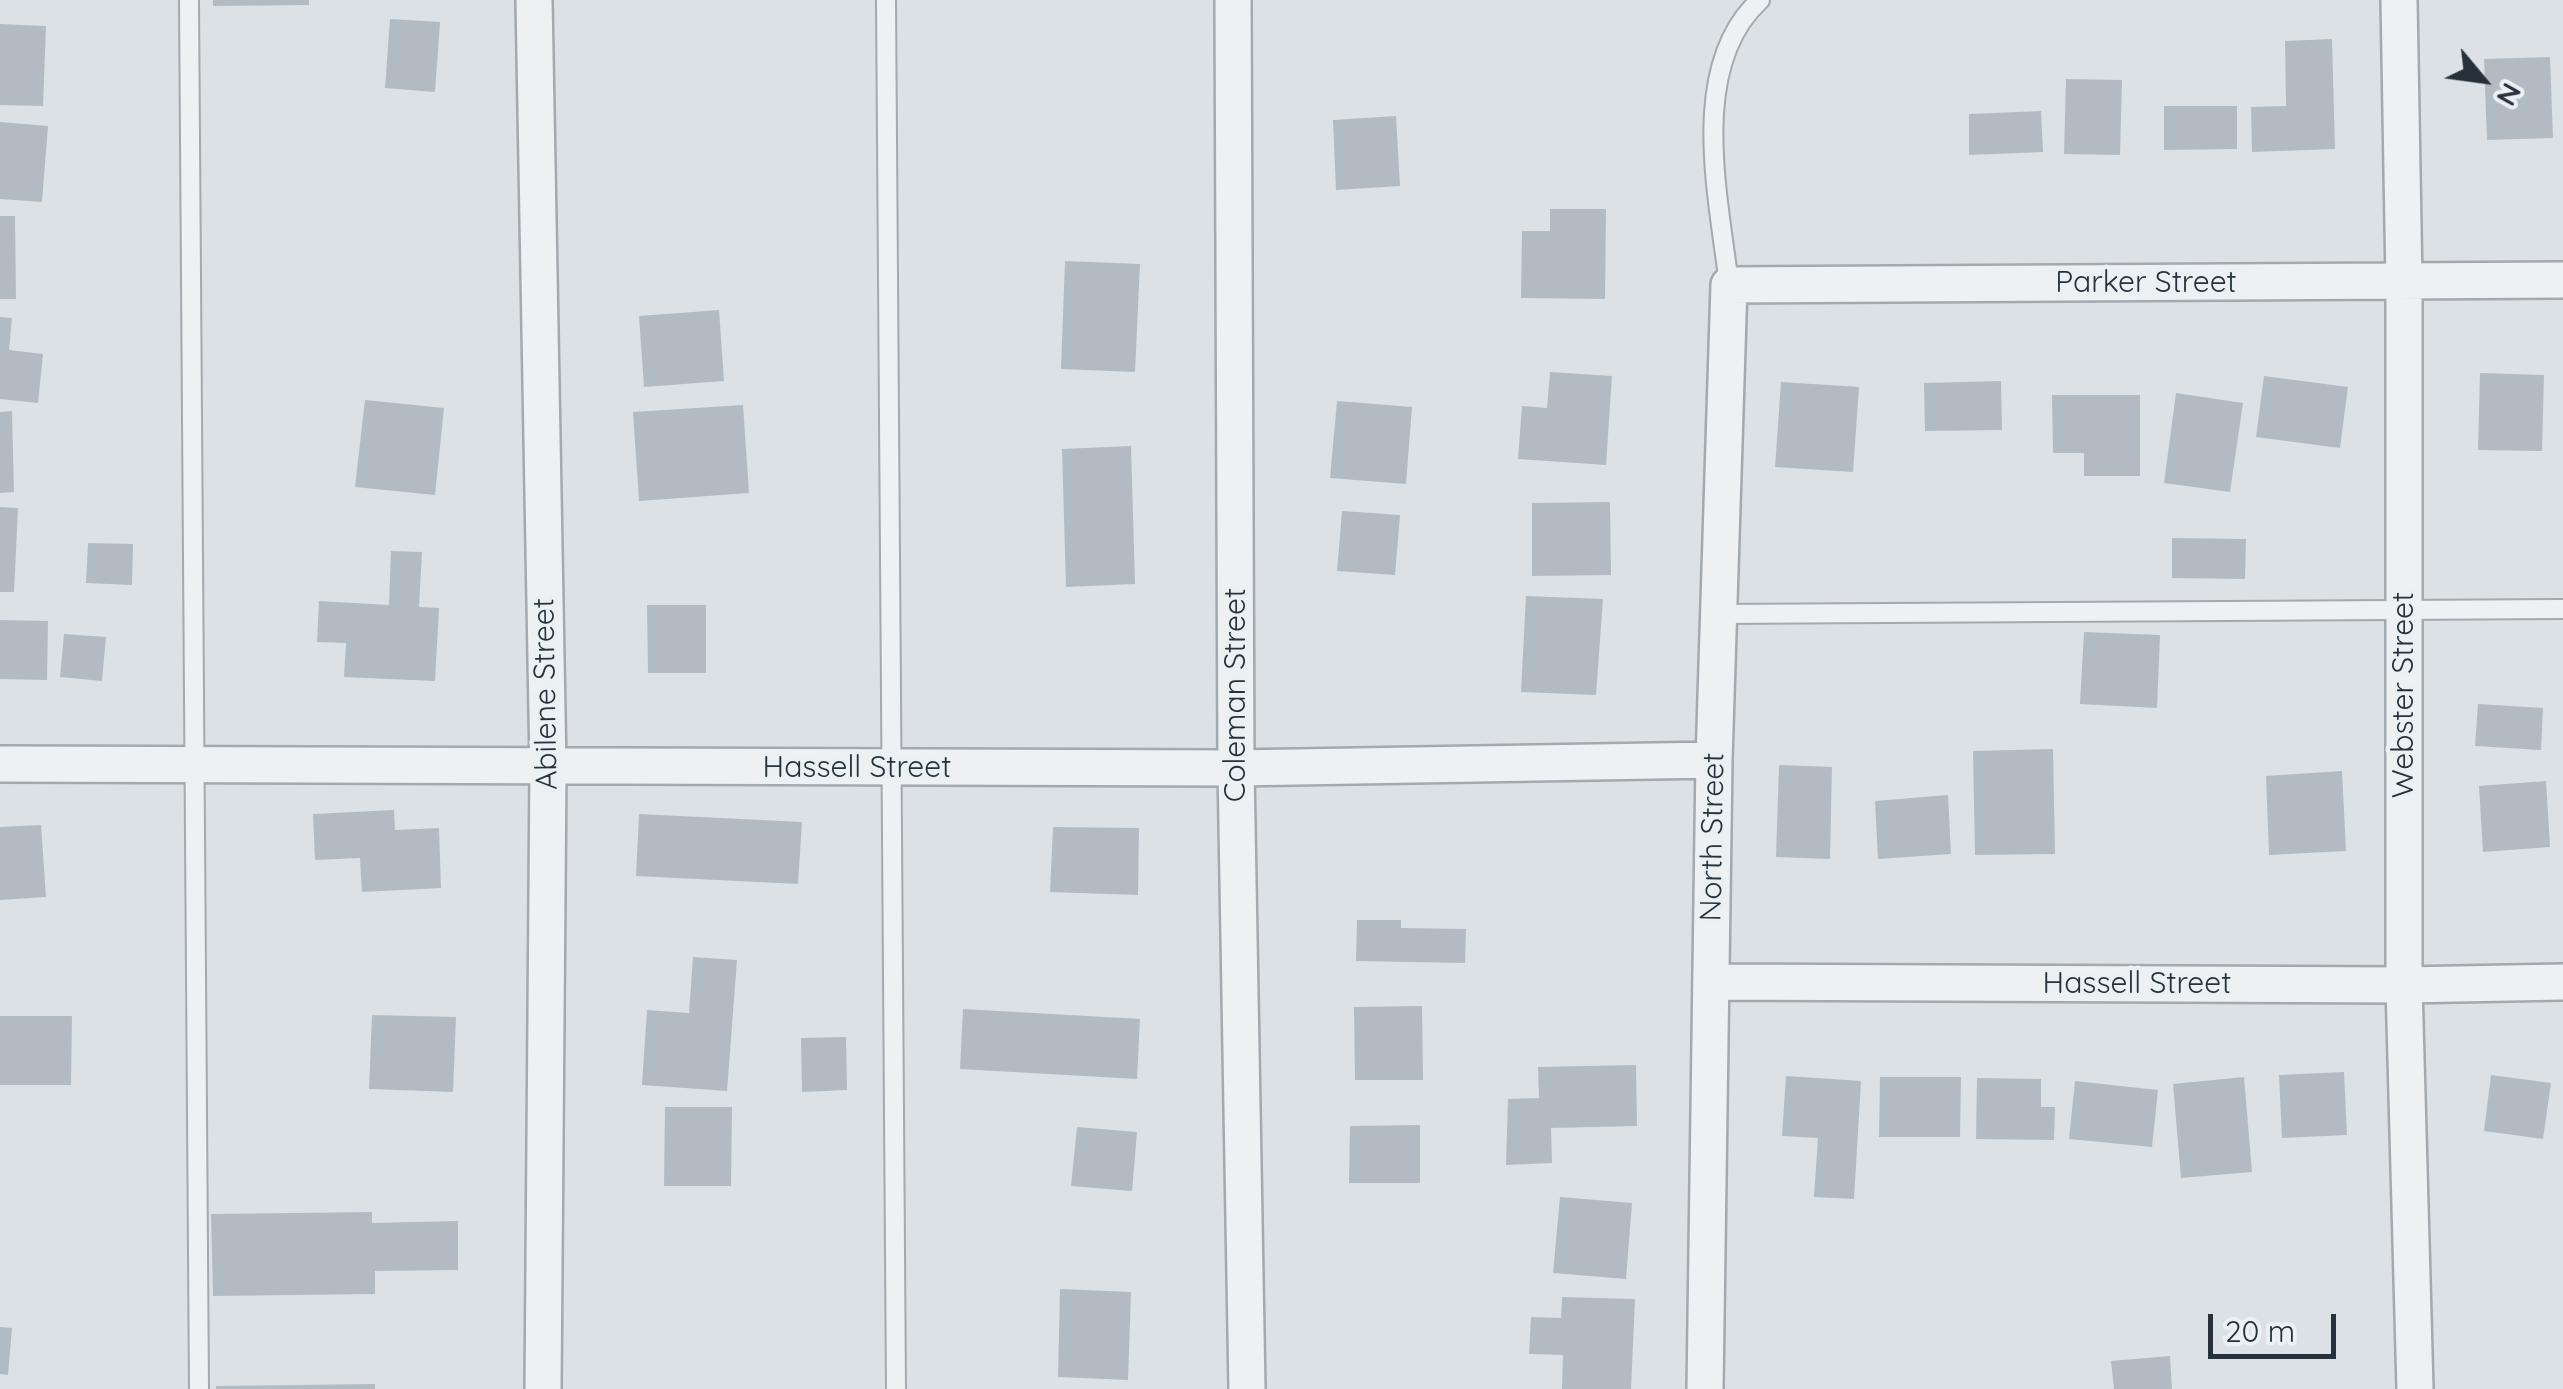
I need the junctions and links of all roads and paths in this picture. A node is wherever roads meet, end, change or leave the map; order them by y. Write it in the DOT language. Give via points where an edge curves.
graph roads {
  1 [pos="189,0"];
  2 [pos="534,0"];
  3 [pos="886,0"];
  4 [pos="1233,0"];
  5 [pos="1760,0"];
  6 [pos="2399,0"];
  7 [pos="2563,280"];
  8 [pos="2404,283"];
  9 [pos="1730,285"];
  10 [pos="2404,610"];
  11 [pos="2563,610"];
  12 [pos="1718,614"];
  13 [pos="1714,760"];
  14 [pos="0,764"];
  15 [pos="196,765"];
  16 [pos="548,767"];
  17 [pos="890,768"];
  18 [pos="1236,768"];
  19 [pos="1711,982"];
  20 [pos="2563,982"];
  21 [pos="2404,985"];
  22 [pos="198,1389"];
  23 [pos="543,1389"];
  24 [pos="896,1389"];
  25 [pos="1247,1389"];
  26 [pos="1704,1389"];
  27 [pos="2415,1389"];
  1 -- 15 [label="lane"];
  2 -- 16 [label="street, Abilene Street"];
  3 -- 17 [label="lane"];
  4 -- 18 [label="street, Coleman Street"];
  5 -- 9 [label="lane" via="1724,54 1711,130"];
  6 -- 8 [label="street, Webster Street"];
  7 -- 8 [label="street, Parker Street"];
  8 -- 9 [label="street, Parker Street"];
  8 -- 10 [label="street, Webster Street"];
  9 -- 12 [label="street, North Street"];
  10 -- 11 [label="lane"];
  10 -- 12 [label="lane"];
  10 -- 21 [label="street, Webster Street"];
  12 -- 13 [label="street, North Street"];
  13 -- 18 [label="street, Hassell Street"];
  13 -- 19 [label="street, North Street"];
  14 -- 15 [label="street, Hassell Street"];
  15 -- 16 [label="street, Hassell Street"];
  15 -- 22 [label="lane"];
  16 -- 17 [label="street, Hassell Street"];
  16 -- 23 [label="street, Abilene Street"];
  17 -- 18 [label="street, Hassell Street"];
  17 -- 24 [label="lane"];
  18 -- 25 [label="street, Coleman Street"];
  19 -- 21 [label="street, Hassell Street"];
  19 -- 26 [label="street, North Street"];
  20 -- 21 [label="street, Hassell Street"];
  21 -- 27 [label="street, Webster Street"];
}
